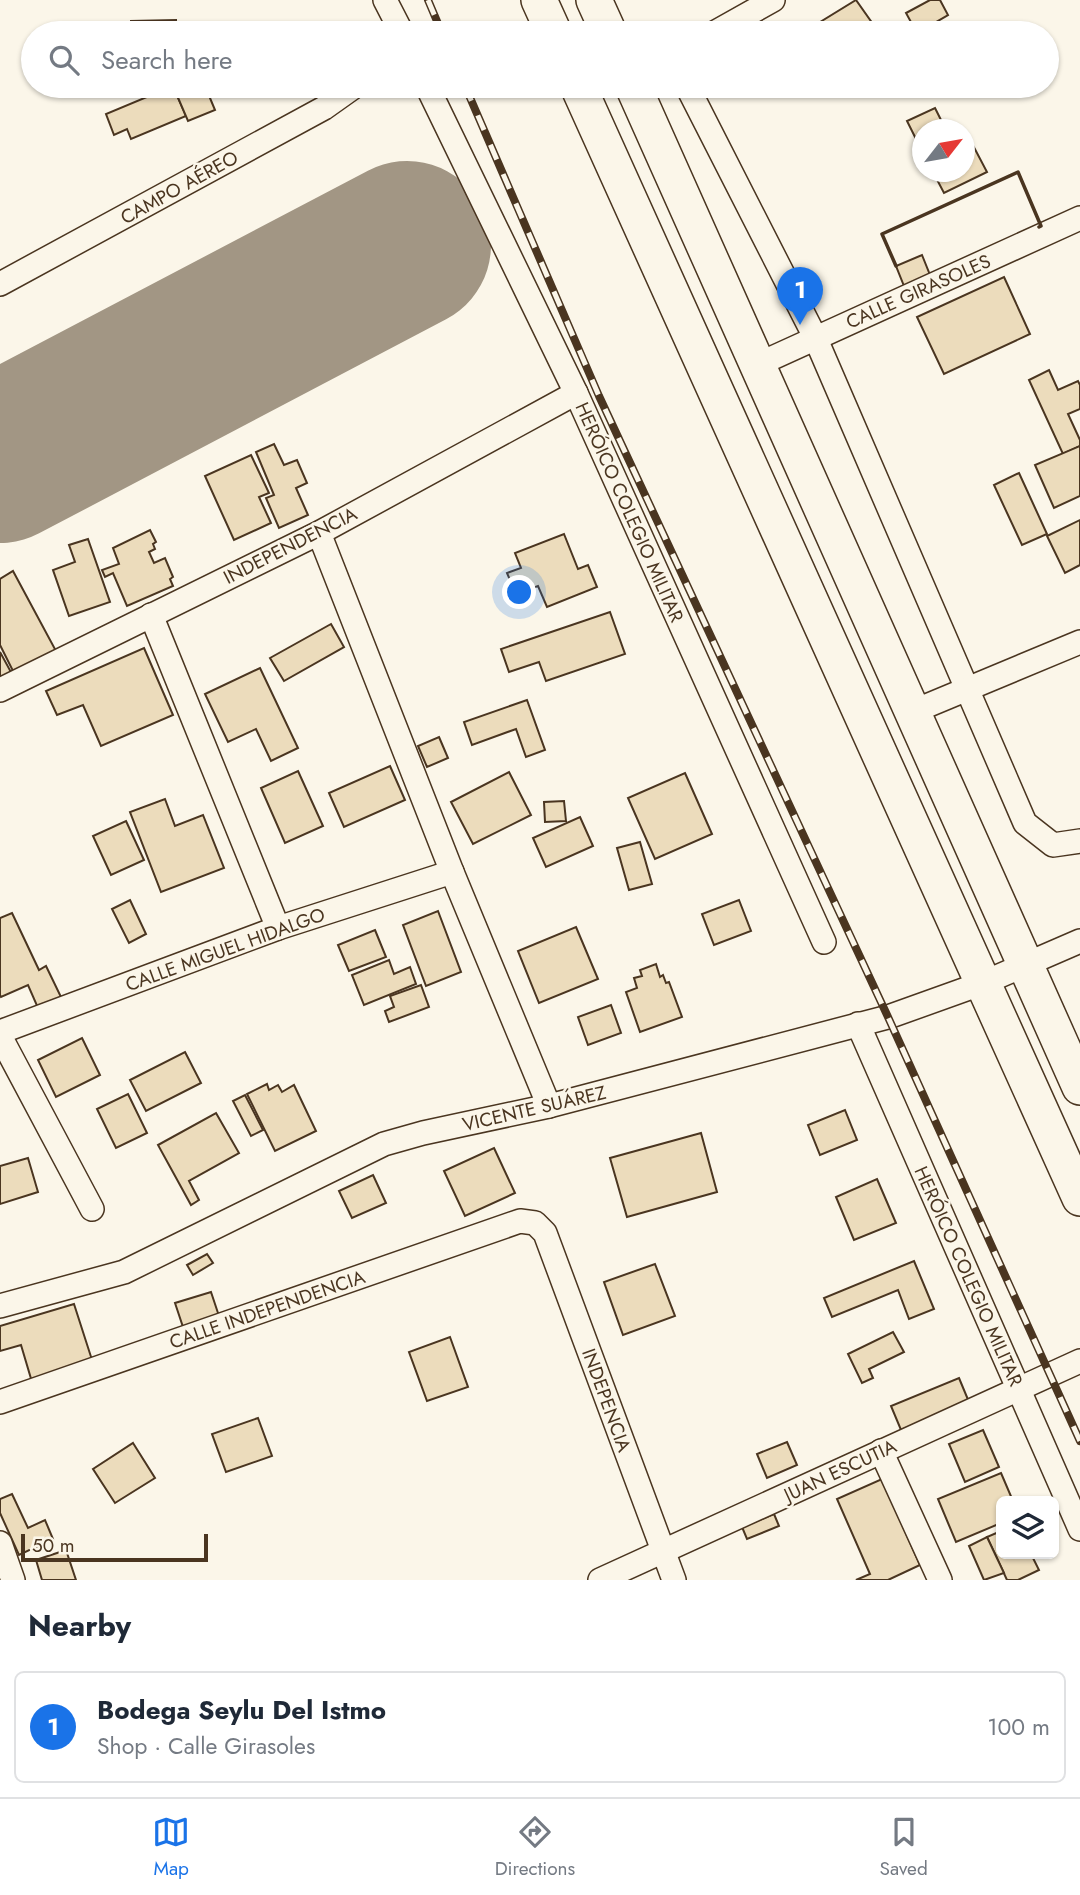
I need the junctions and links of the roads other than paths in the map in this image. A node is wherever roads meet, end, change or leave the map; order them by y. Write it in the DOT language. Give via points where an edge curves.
graph roads {
  1 [pos="386,0"];
  2 [pos="539,0"];
  3 [pos="594,0"];
  4 [pos="773,0"];
  5 [pos="738,9"];
  6 [pos="396,21"];
  7 [pos="549,21"];
  8 [pos="604,21"];
  9 [pos="338,98"];
  10 [pos="433,98"];
  11 [pos="583,98"];
  12 [pos="638,98"];
  13 [pos="693,98"];
  14 [pos="1080,218"];
  15 [pos="0,284"];
  16 [pos="815,337"];
  17 [pos="757,365"];
  18 [pos="576,393"];
  19 [pos="319,533"];
  20 [pos="151,615"];
  21 [pos="1080,642"];
  22 [pos="967,689"];
  23 [pos="0,690"];
  24 [pos="912,712"];
  25 [pos="1080,841"];
  26 [pos="452,872"];
  27 [pos="278,928"];
  28 [pos="1080,941"];
  29 [pos="824,942"];
  30 [pos="1025,964"];
  31 [pos="983,983"];
  32 [pos="858,1024"];
  33 [pos="0,1034"];
  34 [pos="1080,1087"];
  35 [pos="549,1106"];
  36 [pos="1080,1198"];
  37 [pos="92,1209"];
  38 [pos="535,1223"];
  39 [pos="0,1306"];
  40 [pos="1080,1361"];
  41 [pos="1019,1388"];
  42 [pos="0,1402"];
  43 [pos="881,1451"];
  44 [pos="1080,1529"];
  45 [pos="0,1543"];
  46 [pos="663,1551"];
  47 [pos="13,1580"];
  48 [pos="600,1580"];
  49 [pos="674,1580"];
  50 [pos="940,1580"];
  1 -- 6 [label="street"];
  2 -- 7 [label="main road"];
  3 -- 8 [label="main road"];
  4 -- 5 [label="street"];
  9 -- 15 [label="street, CAMPO AÉREO"];
  10 -- 18 [label="street, HERÓICO COLEGIO MILITAR"];
  11 -- 31 [label="main road"];
  12 -- 17 [label="main road"];
  13 -- 16 [label="street"];
  14 -- 16 [label="street, CALLE GIRASOLES"];
  16 -- 17 [label="street, CALLE GIRASOLES"];
  16 -- 22 [label="street"];
  17 -- 24 [label="main road"];
  18 -- 19 [label="street, INDEPENDENCIA"];
  18 -- 29 [label="street, HERÓICO COLEGIO MILITAR"];
  19 -- 20 [label="street, INDEPENDENCIA"];
  19 -- 26 [label="street"];
  20 -- 23 [label="street, INDEPENDENCIA"];
  20 -- 27 [label="street"];
  21 -- 22 [label="street"];
  22 -- 24 [label="street"];
  22 -- 25 [label="street" via="1025,823 1053,845"];
  24 -- 30 [label="main road"];
  26 -- 27 [label="street, CALLE MIGUEL HIDALGO"];
  26 -- 35 [label="street"];
  27 -- 33 [label="street, CALLE MIGUEL HIDALGO"];
  28 -- 30 [label="street, VICENTE SUÁREZ"];
  30 -- 31 [label="street, VICENTE SUÁREZ"];
  30 -- 34 [label="main road"];
  31 -- 32 [label="street, VICENTE SUÁREZ"];
  31 -- 36 [label="main road"];
  32 -- 35 [label="street, VICENTE SUÁREZ"];
  32 -- 41 [label="street, HERÓICO COLEGIO MILITAR"];
  33 -- 37 [label="street"];
  35 -- 39 [label="street, VICENTE SUÁREZ" via="384,1144 124,1272"];
  38 -- 42 [label="street, CALLE INDEPENDENCIA" via="507,1225"];
  38 -- 46 [label="street, INDEPENCIA" via="545,1234"];
  40 -- 41 [label="street, JUAN ESCUTIA"];
  41 -- 43 [label="street, JUAN ESCUTIA"];
  41 -- 44 [label="street, HERÓICO COLEGIO MILITAR"];
  43 -- 46 [label="street, JUAN ESCUTIA"];
  43 -- 50 [label="street"];
  45 -- 47 [label="street"];
  46 -- 48 [label="street, JUAN ESCUTIA"];
  46 -- 49 [label="street, INDEPENCIA"];
}
